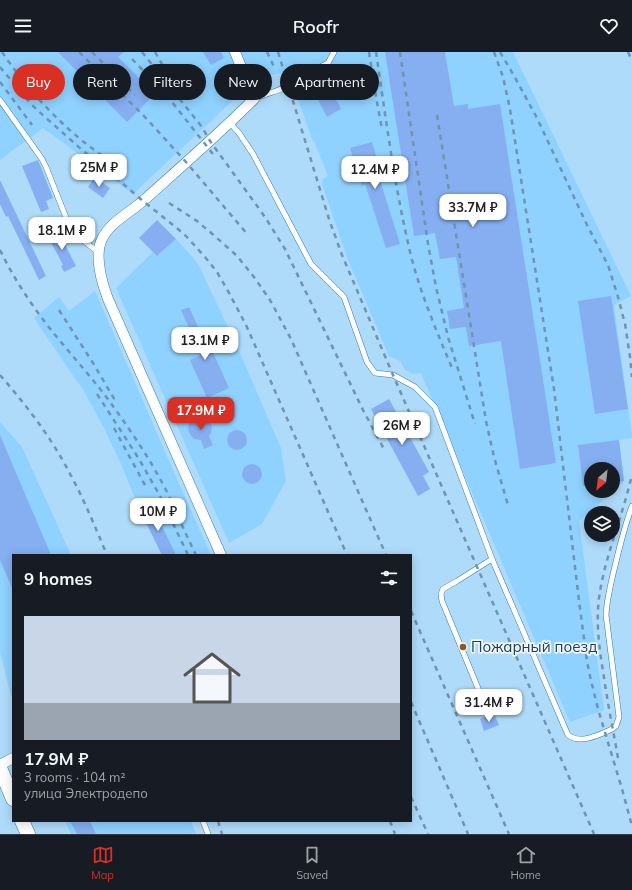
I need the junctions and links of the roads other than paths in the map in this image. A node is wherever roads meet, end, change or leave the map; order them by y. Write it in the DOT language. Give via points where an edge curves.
graph roads {
  1 [pos="235,52"];
  2 [pos="334,52"];
  3 [pos="240,64"];
  4 [pos="272,92"];
  5 [pos="0,100"];
  6 [pos="254,100"];
  7 [pos="230,123"];
  8 [pos="98,252"];
  9 [pos="632,506"];
  10 [pos="221,554"];
  11 [pos="492,559"];
  12 [pos="480,693"];
  13 [pos="12,759"];
  14 [pos="0,765"];
  15 [pos="0,768"];
  16 [pos="12,797"];
  17 [pos="22,822"];
  18 [pos="203,822"];
  19 [pos="28,834"];
  20 [pos="208,834"];
  1 -- 3 [label="street"];
  2 -- 4 [label="lane" via="328,63 281,90"];
  5 -- 8 [label="lane" via="42,159 69,225"];
  6 -- 7 [label="street"];
  7 -- 8 [label="street" via="143,202 118,220 105,233"];
  7 -- 11 [label="lane" via="253,154 311,264 344,297 367,362 375,373 393,375 415,387 435,407"];
  8 -- 10 [label="street" via="103,287"];
  9 -- 11 [label="lane" via="607,606 619,717 616,726 605,732 579,740 568,735"];
  11 -- 12 [label="lane" via="443,589 441,594"];
  13 -- 14 [label="street"];
  15 -- 16 [label="street"];
  17 -- 19 [label="street"];
  18 -- 20 [label="lane"];
}
